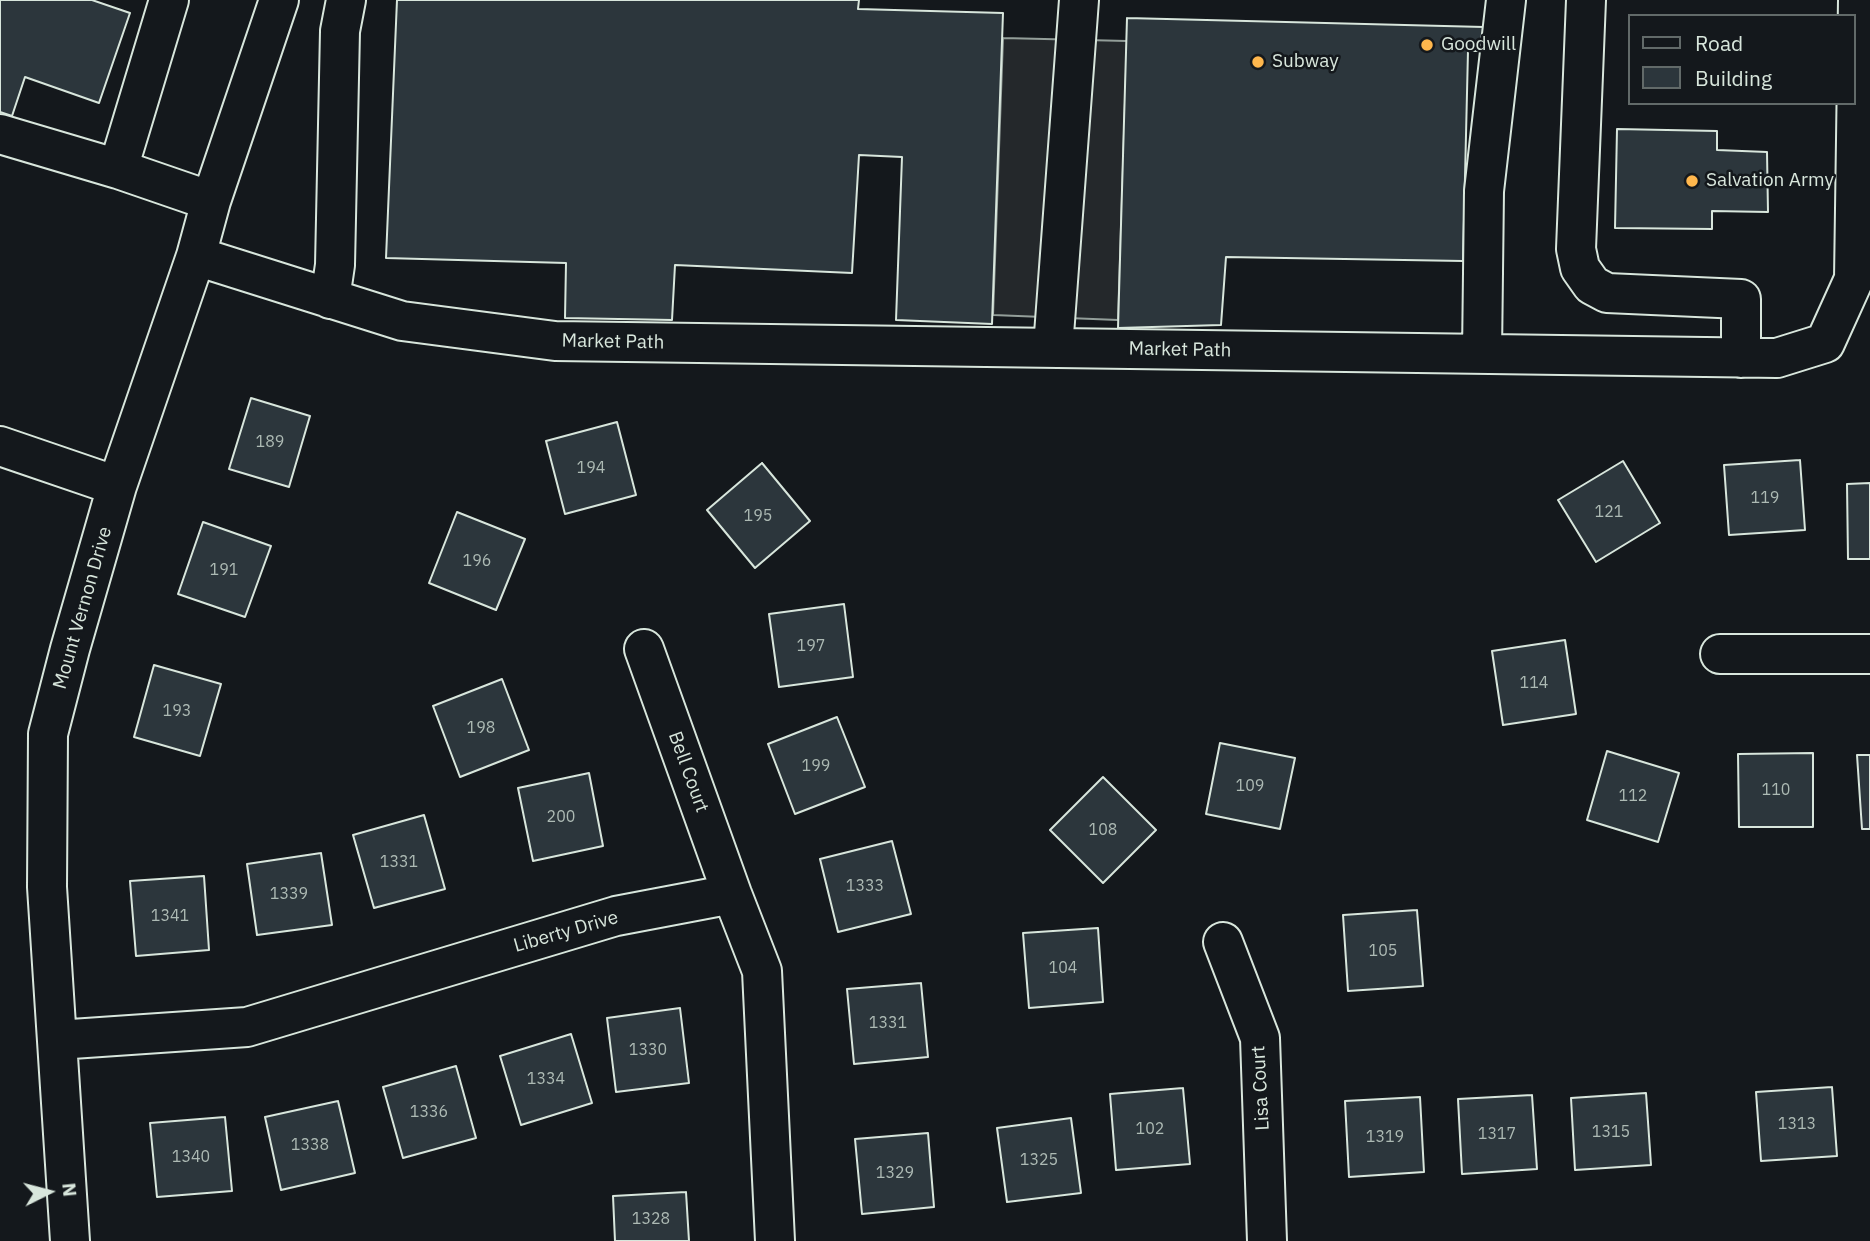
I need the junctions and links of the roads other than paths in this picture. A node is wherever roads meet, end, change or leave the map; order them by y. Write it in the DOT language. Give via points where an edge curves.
graph roads {
  1 [pos="169,0"];
  2 [pos="279,0"];
  3 [pos="346,0"];
  4 [pos="1079,0"];
  5 [pos="1506,0"];
  6 [pos="1586,0"];
  7 [pos="1858,0"];
  8 [pos="0,134"];
  9 [pos="118,169"];
  10 [pos="211,201"];
  11 [pos="195,256"];
  12 [pos="330,299"];
  13 [pos="1053,348"];
  14 [pos="1482,354"];
  15 [pos="1741,358"];
  16 [pos="0,446"];
  17 [pos="117,486"];
  18 [pos="644,649"];
  19 [pos="1720,654"];
  20 [pos="1870,654"];
  21 [pos="732,894"];
  22 [pos="1223,942"];
  23 [pos="57,1040"];
  24 [pos="70,1241"];
  25 [pos="775,1241"];
  26 [pos="1267,1241"];
  1 -- 9 [label="street"];
  2 -- 10 [label="street, Mount Vernon Drive"];
  3 -- 12 [label="street" via="340,30 335,265"];
  4 -- 13 [label="street"];
  5 -- 14 [label="street" via="1484,191"];
  6 -- 15 [label="street" via="1576,249 1580,268 1592,285 1607,293 1741,299"];
  7 -- 15 [label="street, Market Path" via="1854,279 1825,343 1777,359"];
  8 -- 9 [label="street"];
  9 -- 10 [label="street"];
  10 -- 11 [label="street, Mount Vernon Drive"];
  11 -- 12 [label="street, Market Path"];
  11 -- 17 [label="street, Mount Vernon Drive"];
  12 -- 13 [label="street, Market Path" via="402,321 555,341"];
  13 -- 14 [label="street, Market Path"];
  14 -- 15 [label="street, Market Path"];
  16 -- 17 [label="street"];
  17 -- 23 [label="street, Mount Vernon Drive" via="48,734 47,887"];
  18 -- 21 [label="street, Bell Court"];
  19 -- 20 [label="street"];
  21 -- 23 [label="street, Liberty Drive" via="615,916 247,1027"];
  21 -- 25 [label="street" via="762,971"];
  22 -- 26 [label="street, Lisa Court" via="1259,1038"];
  23 -- 24 [label="street, Mount Vernon Drive"];
}
